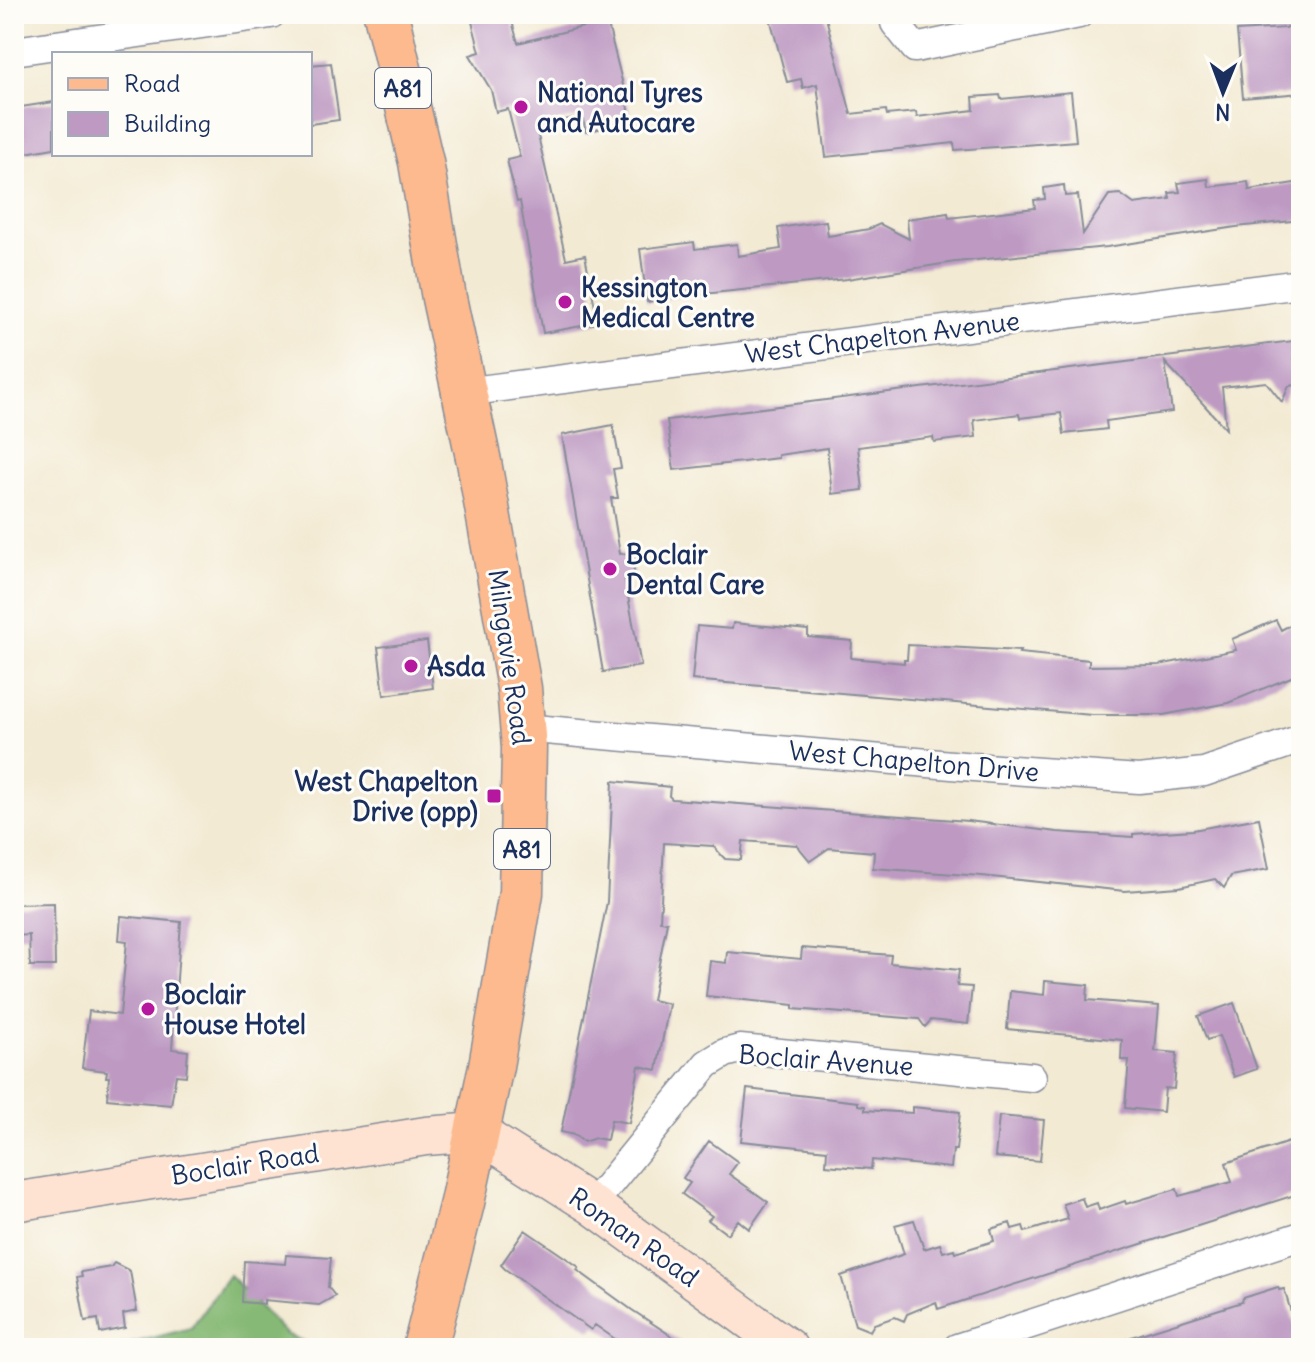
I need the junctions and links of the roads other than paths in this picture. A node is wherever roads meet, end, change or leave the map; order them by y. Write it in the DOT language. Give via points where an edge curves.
graph roads {
  1 [pos="271,14"];
  2 [pos="386,14"];
  3 [pos="894,14"];
  4 [pos="1079,14"];
  5 [pos="14,51"];
  6 [pos="1301,284"];
  7 [pos="464,392"];
  8 [pos="522,728"];
  9 [pos="1301,739"];
  10 [pos="1032,1077"];
  11 [pos="477,1132"];
  12 [pos="14,1202"];
  13 [pos="592,1205"];
  14 [pos="1301,1236"];
  15 [pos="425,1348"];
  16 [pos="788,1348"];
  17 [pos="957,1348"];
  1 -- 5 [label="street"];
  2 -- 7 [label="main road, Milngavie Road / A81" via="421,162"];
  3 -- 4 [label="street" via="915,48"];
  6 -- 7 [label="street, West Chapelton Avenue"];
  7 -- 8 [label="main road, Milngavie Road / A81"];
  8 -- 9 [label="street, West Chapelton Drive" via="1139,779 1204,772"];
  8 -- 11 [label="main road, Milngavie Road / A81" via="521,893"];
  10 -- 13 [label="street, Boclair Avenue" via="740,1049 725,1053 707,1064"];
  11 -- 12 [label="main road, Boclair Road"];
  11 -- 13 [label="main road, Roman Road"];
  11 -- 15 [label="main road, Milngavie Road / A81"];
  13 -- 16 [label="main road, Roman Road"];
  14 -- 17 [label="street"];
}
